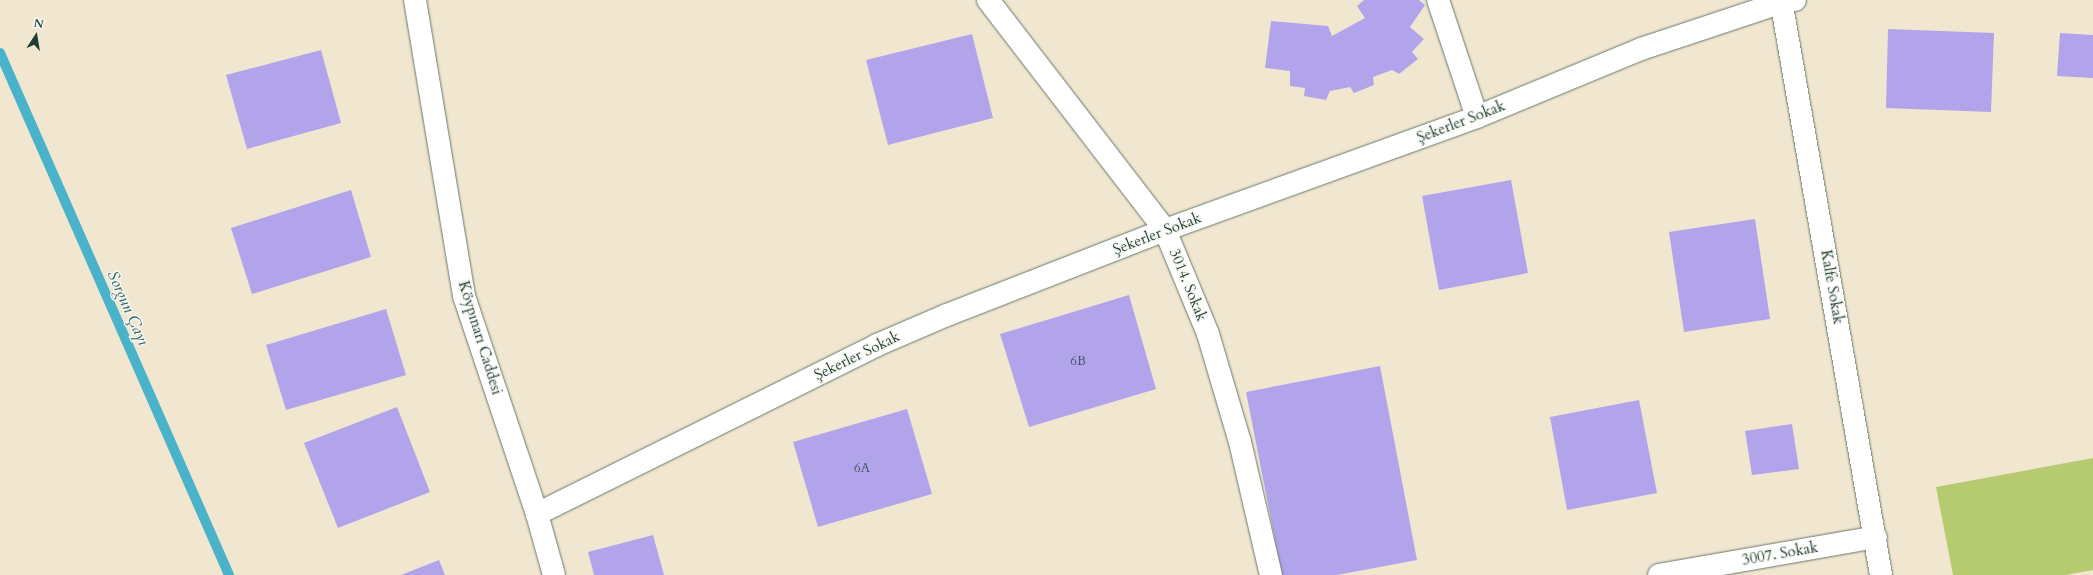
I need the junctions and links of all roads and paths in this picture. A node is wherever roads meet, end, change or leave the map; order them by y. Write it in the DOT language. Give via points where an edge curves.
graph roads {
  1 [pos="415,0"];
  2 [pos="988,0"];
  3 [pos="1438,0"];
  4 [pos="1786,1"];
  5 [pos="1477,117"];
  6 [pos="1165,230"];
  7 [pos="538,514"];
  8 [pos="1876,537"];
  9 [pos="554,575"];
  10 [pos="1271,575"];
  11 [pos="1659,575"];
  12 [pos="1882,575"];
  1 -- 7 [label="street, Köypınarı Caddesi" via="464,296"];
  2 -- 6 [label="street, 3014. Sokak"];
  3 -- 5 [label="street"];
  4 -- 5 [label="street, Şekerler Sokak" via="1641,49"];
  4 -- 8 [label="street, Kalfe Sokak"];
  5 -- 6 [label="street, Şekerler Sokak"];
  6 -- 7 [label="street, Şekerler Sokak" via="877,345"];
  6 -- 10 [label="street, 3014. Sokak" via="1208,334 1240,442"];
  7 -- 9 [label="street, Köypınarı Caddesi"];
  8 -- 11 [label="street, 3007. Sokak"];
  8 -- 12 [label="street, Kalfe Sokak"];
}
